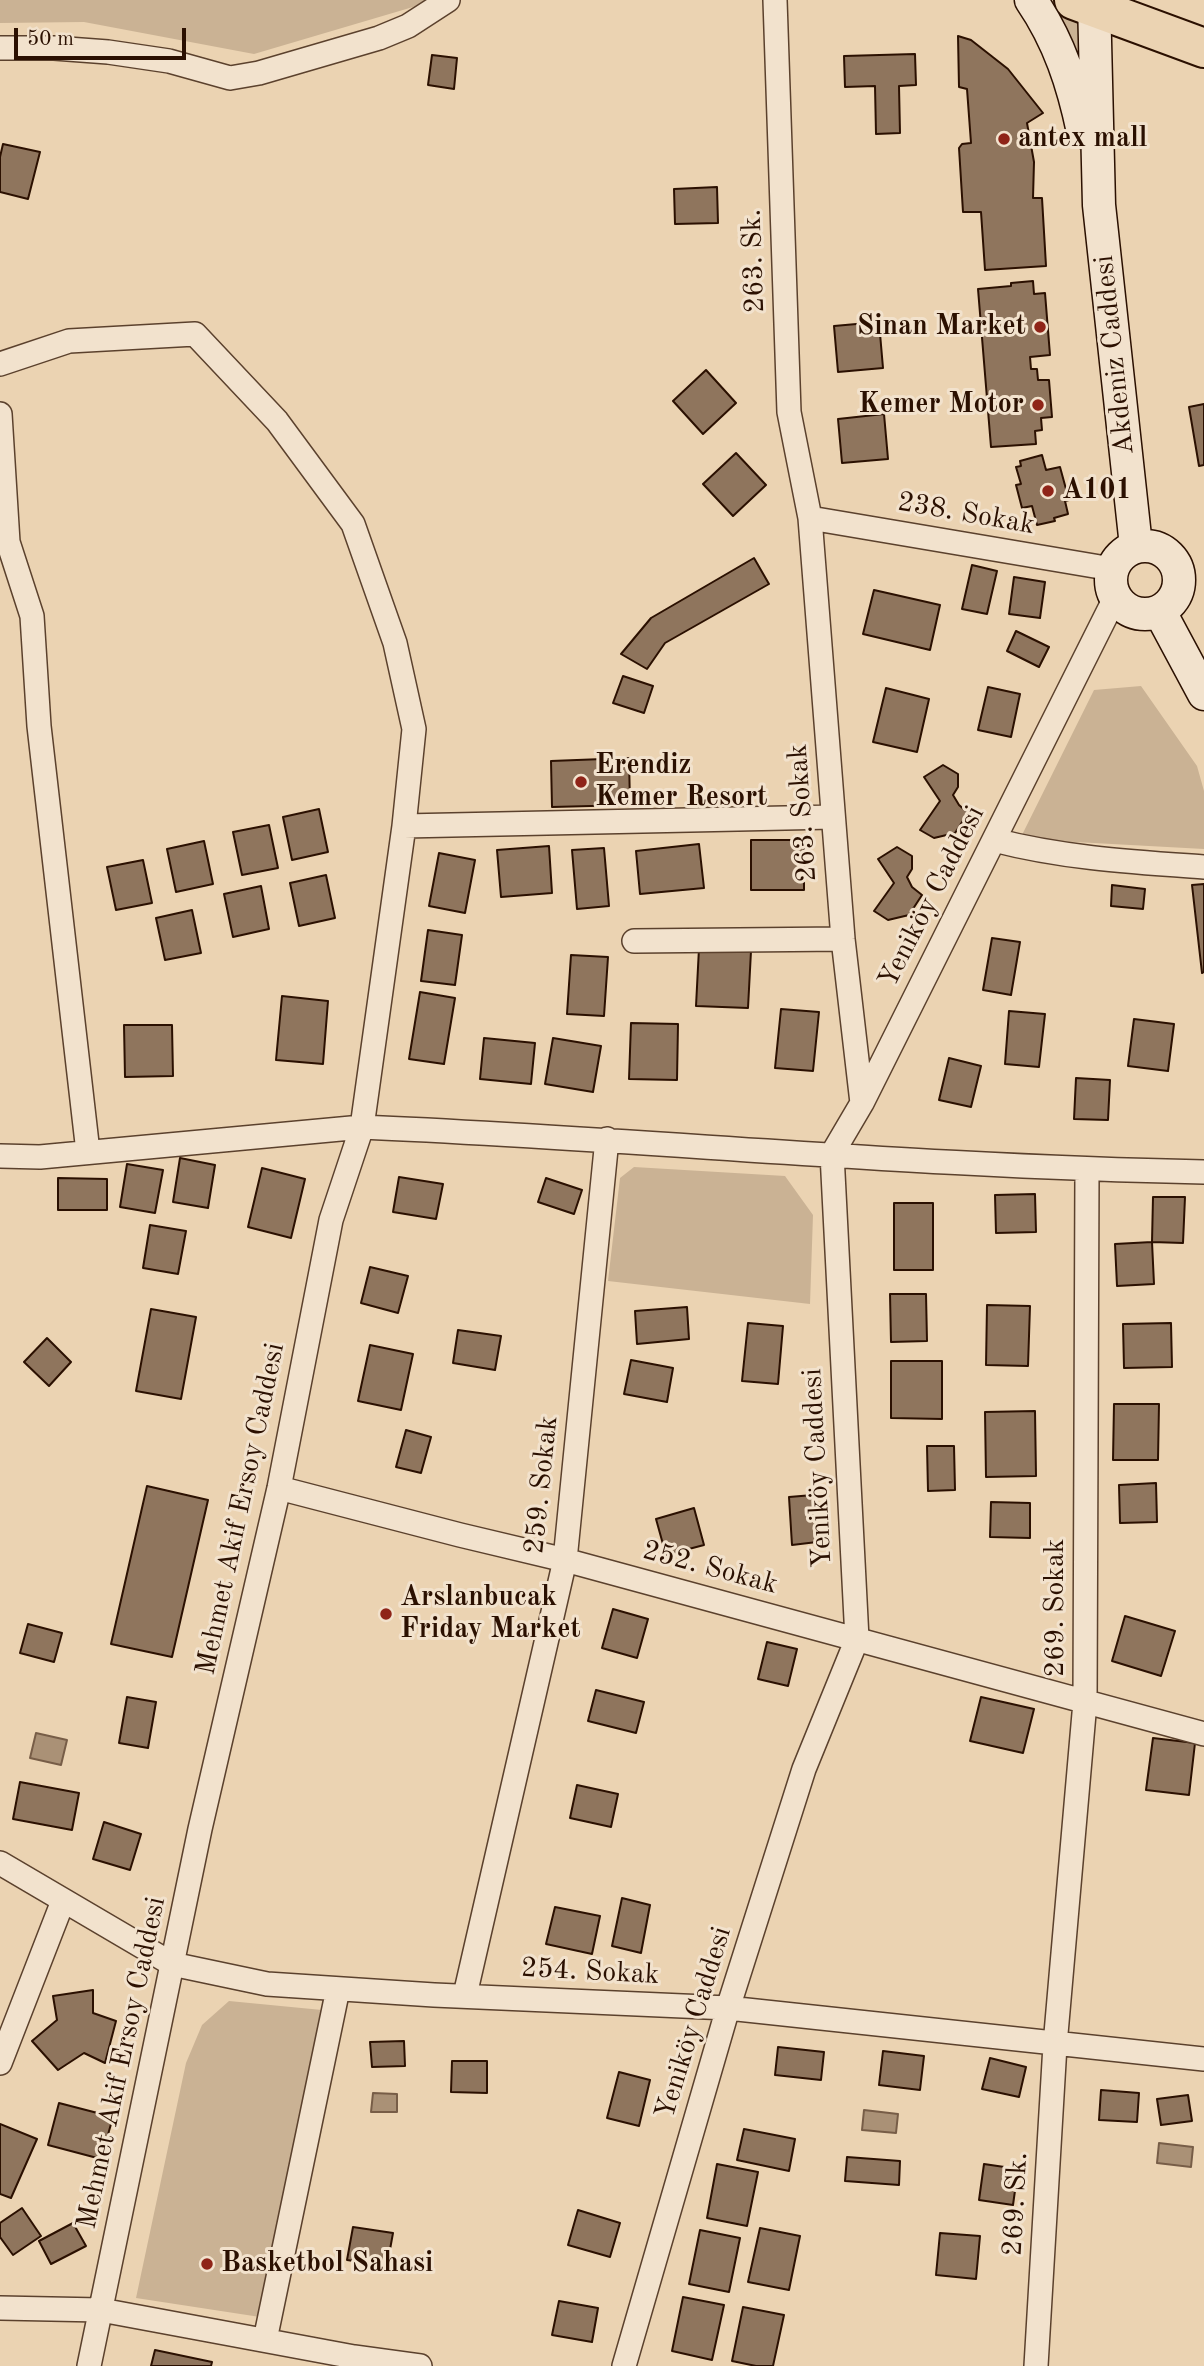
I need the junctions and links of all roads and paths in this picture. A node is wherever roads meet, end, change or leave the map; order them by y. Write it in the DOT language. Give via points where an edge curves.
graph roads {
  1 [pos="448,0"];
  2 [pos="775,0"];
  3 [pos="1031,0"];
  4 [pos="1087,3"];
  5 [pos="0,48"];
  6 [pos="1204,48"];
  7 [pos="1099,205"];
  8 [pos="0,364"];
  9 [pos="0,414"];
  10 [pos="810,518"];
  11 [pos="1136,546"];
  12 [pos="1113,584"];
  13 [pos="1160,612"];
  14 [pos="1204,694"];
  15 [pos="833,817"];
  16 [pos="404,827"];
  17 [pos="994,840"];
  18 [pos="1204,867"];
  19 [pos="843,939"];
  20 [pos="634,941"];
  21 [pos="862,1103"];
  22 [pos="362,1128"];
  23 [pos="607,1139"];
  24 [pos="88,1152"];
  25 [pos="832,1154"];
  26 [pos="0,1156"];
  27 [pos="1087,1170"];
  28 [pos="1204,1172"];
  29 [pos="279,1488"];
  30 [pos="565,1560"];
  31 [pos="856,1639"];
  32 [pos="1085,1702"];
  33 [pos="1204,1734"];
  34 [pos="0,1863"];
  35 [pos="62,1901"];
  36 [pos="172,1964"];
  37 [pos="338,1989"];
  38 [pos="465,1995"];
  39 [pos="728,2008"];
  40 [pos="1055,2045"];
  41 [pos="1204,2059"];
  42 [pos="0,2063"];
  43 [pos="0,2308"];
  44 [pos="101,2310"];
  45 [pos="265,2340"];
  46 [pos="352,2361"];
  47 [pos="89,2366"];
  48 [pos="420,2366"];
  49 [pos="624,2366"];
  50 [pos="1036,2366"];
  1 -- 5 [label="street" via="379,38 230,78 169,61 108,52"];
  2 -- 10 [label="street, 263. Sk." via="789,412"];
  3 -- 7 [label="street, Akdeniz Caddesi" via="1048,24 1067,70"];
  4 -- 6 [label="highway"];
  4 -- 7 [label="street, Akdeniz Caddesi"];
  7 -- 11 [label="street, Akdeniz Caddesi"];
  8 -- 16 [label="street, Mehmet Akif Ersoy Caddesi" via="69,341 195,334 277,421 354,524 395,643 414,729"];
  9 -- 24 [label="street" via="8,542 32,616 39,726"];
  10 -- 12 [label="street, 238. Sokak"];
  10 -- 15 [label="street, 263. Sokak"];
  11 -- 12 [label="street" via="1117,559"];
  11 -- 13 [label="street" via="1153,546 1168,554 1177,568 1179,585 1173,601"];
  12 -- 13 [label="street" via="1127,610 1143,615"];
  12 -- 17 [label="street, Yeniköy Caddesi"];
  13 -- 14 [label="street"];
  15 -- 16 [label="street"];
  15 -- 19 [label="street, 263. Sokak"];
  16 -- 22 [label="street, Mehmet Akif Ersoy Caddesi"];
  17 -- 18 [label="street" via="1093,859"];
  17 -- 21 [label="street, Yeniköy Caddesi"];
  19 -- 20 [label="street"];
  19 -- 21 [label="street, 263. Sokak"];
  21 -- 25 [label="street, Yeniköy Caddesi"];
  22 -- 23 [label="street"];
  22 -- 24 [label="street"];
  22 -- 29 [label="street, Mehmet Akif Ersoy Caddesi" via="331,1220"];
  23 -- 25 [label="street"];
  23 -- 30 [label="street, 259. Sokak"];
  24 -- 26 [label="street"];
  25 -- 27 [label="street"];
  25 -- 31 [label="street, Yeniköy Caddesi"];
  27 -- 28 [label="street"];
  27 -- 32 [label="street, 269. Sokak"];
  29 -- 30 [label="street, 252. Sokak"];
  29 -- 36 [label="street, Mehmet Akif Ersoy Caddesi"];
  30 -- 31 [label="street, 252. Sokak"];
  30 -- 38 [label="street, 259. Sokak"];
  31 -- 32 [label="street, 252. Sokak"];
  31 -- 39 [label="street, Yeniköy Caddesi" via="804,1769"];
  32 -- 33 [label="street, 252. Sokak"];
  32 -- 40 [label="street, 269. Sokak"];
  34 -- 35 [label="street, 254. Sokak"];
  35 -- 36 [label="street, 254. Sokak"];
  35 -- 42 [label="street"];
  36 -- 37 [label="street, 254. Sokak" via="267,1984"];
  36 -- 44 [label="street, Mehmet Akif Ersoy Caddesi"];
  37 -- 38 [label="street, 254. Sokak"];
  37 -- 45 [label="street"];
  38 -- 39 [label="street, 254. Sokak"];
  39 -- 40 [label="street, 254. Sokak"];
  39 -- 49 [label="street, Yeniköy Caddesi"];
  40 -- 41 [label="street, 254. Sokak"];
  40 -- 50 [label="street, 269. Sk."];
  43 -- 44 [label="street"];
  44 -- 45 [label="street"];
  44 -- 47 [label="street, Mehmet Akif Ersoy Caddesi"];
  45 -- 46 [label="street"];
  46 -- 48 [label="street"];
}
